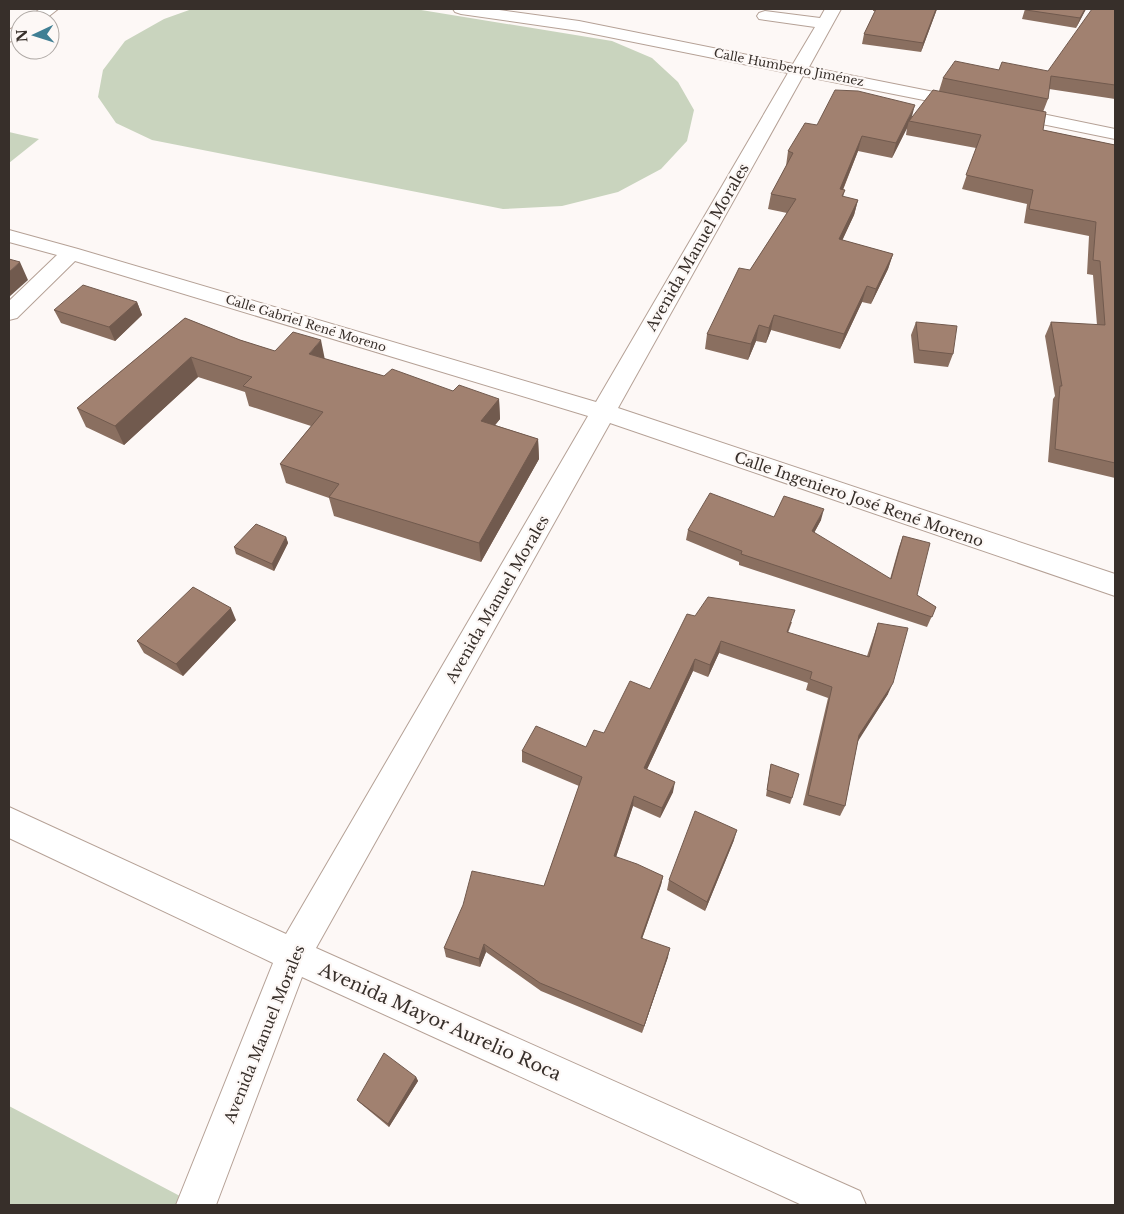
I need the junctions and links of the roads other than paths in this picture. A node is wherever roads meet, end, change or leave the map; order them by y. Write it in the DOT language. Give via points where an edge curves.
graph roads {
  1 [pos="461,9"];
  2 [pos="765,16"];
  3 [pos="829,16"];
  4 [pos="624,20"];
  5 [pos="579,26"];
  6 [pos="798,68"];
  7 [pos="1115,134"];
  8 [pos="9,236"];
  9 [pos="71,253"];
  10 [pos="9,313"];
  11 [pos="604,412"];
  12 [pos="1115,585"];
  13 [pos="9,822"];
  14 [pos="293,955"];
  15 [pos="196,1205"];
  16 [pos="846,1205"];
  1 -- 5 [label="street, Calle Humberto Jiménez"];
  2 -- 3 [label="street"];
  3 -- 6 [label="street, Avenida Manuel Morales"];
  4 -- 5 [label="street"];
  5 -- 6 [label="street, Calle Humberto Jiménez"];
  6 -- 7 [label="street, Calle Humberto Jiménez"];
  6 -- 11 [label="street, Avenida Manuel Morales"];
  8 -- 9 [label="street, Calle Gabriel René Moreno"];
  9 -- 10 [label="street"];
  9 -- 11 [label="street, Calle Gabriel René Moreno"];
  11 -- 12 [label="street, Calle Ingeniero José René Moreno"];
  11 -- 14 [label="street, Avenida Manuel Morales"];
  13 -- 14 [label="street, Avenida Mayor Aurelio Roca"];
  14 -- 15 [label="street, Avenida Manuel Morales"];
  14 -- 16 [label="street, Avenida Mayor Aurelio Roca"];
}
